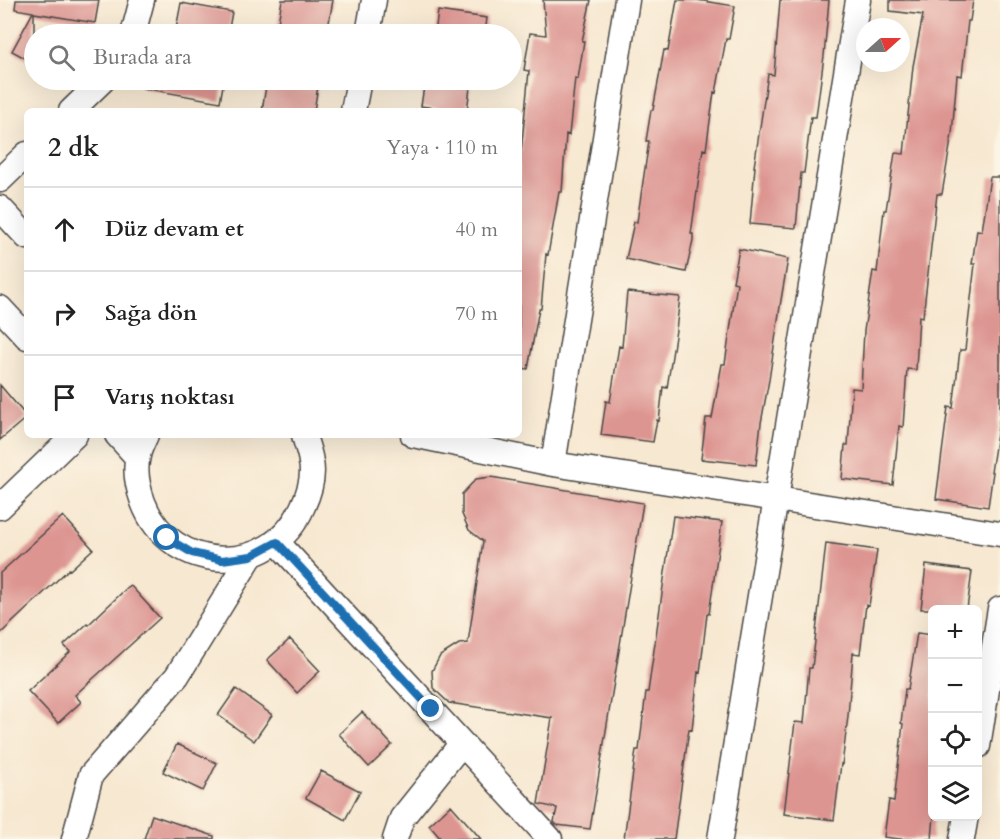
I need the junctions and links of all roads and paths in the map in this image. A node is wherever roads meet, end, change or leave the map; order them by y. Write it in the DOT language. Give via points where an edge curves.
graph roads {
  1 [pos="142,0"];
  2 [pos="374,0"];
  3 [pos="627,0"];
  4 [pos="858,0"];
  5 [pos="136,24"];
  6 [pos="370,24"];
  7 [pos="93,90"];
  8 [pos="357,90"];
  9 [pos="74,108"];
  10 [pos="354,108"];
  11 [pos="24,157"];
  12 [pos="0,180"];
  13 [pos="0,208"];
  14 [pos="24,234"];
  15 [pos="0,308"];
  16 [pos="24,335"];
  17 [pos="72,438"];
  18 [pos="124,438"];
  19 [pos="305,438"];
  20 [pos="428,438"];
  21 [pos="142,446"];
  22 [pos="554,464"];
  23 [pos="776,499"];
  24 [pos="0,507"];
  25 [pos="1000,534"];
  26 [pos="277,542"];
  27 [pos="251,556"];
  28 [pos="1000,609"];
  29 [pos="982,721"];
  30 [pos="462,743"];
  31 [pos="965,821"];
  32 [pos="74,839"];
  33 [pos="395,839"];
  34 [pos="550,839"];
  35 [pos="720,839"];
  36 [pos="962,839"];
  1 -- 5 [label="street"];
  2 -- 6 [label="street"];
  3 -- 22 [label="street"];
  4 -- 23 [label="street"];
  7 -- 9 [label="street"];
  8 -- 10 [label="street"];
  11 -- 12 [label="street"];
  13 -- 14 [label="street"];
  15 -- 16 [label="street"];
  17 -- 24 [label="street"];
  18 -- 21 [label="street"];
  19 -- 26 [label="street" via="312,463 309,493 297,520"];
  20 -- 22 [label="street"];
  21 -- 27 [label="street" via="138,487 148,515 167,538 192,553 222,560"];
  22 -- 23 [label="street"];
  23 -- 25 [label="street"];
  23 -- 35 [label="street"];
  26 -- 27 [label="street"];
  26 -- 30 [label="street"];
  27 -- 32 [label="street" via="177,676 91,775"];
  28 -- 29 [label="street"];
  30 -- 33 [label="street" via="402,818"];
  30 -- 34 [label="street"];
  31 -- 36 [label="street"];
}
